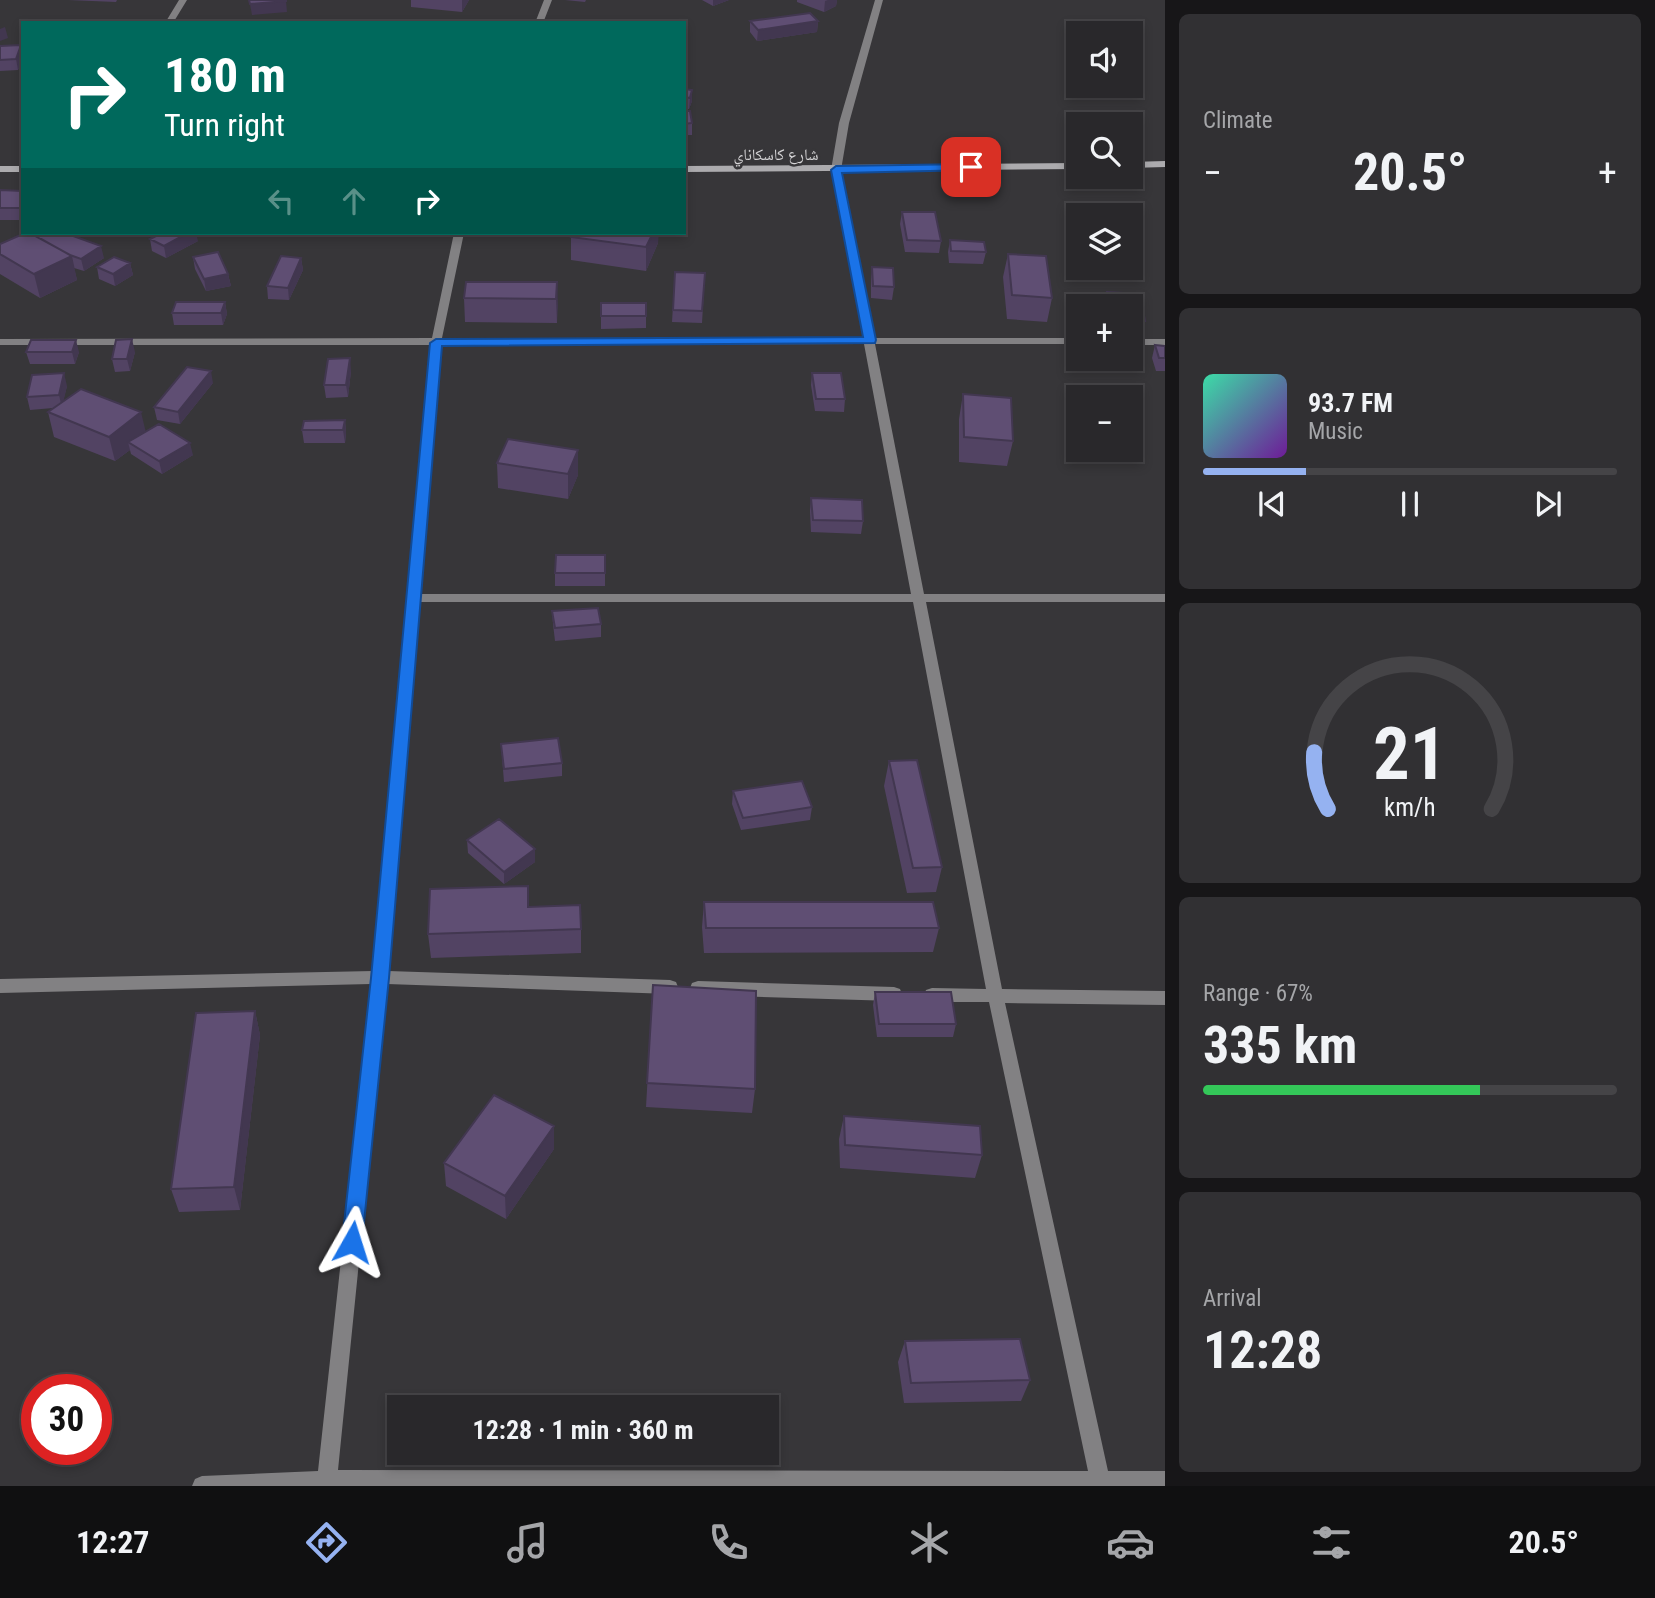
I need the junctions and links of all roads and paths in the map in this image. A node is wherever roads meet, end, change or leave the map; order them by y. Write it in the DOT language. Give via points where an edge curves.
graph roads {
  1 [pos="183,0"];
  2 [pos="548,0"];
  3 [pos="879,0"];
  4 [pos="170,21"];
  5 [pos="540,21"];
  6 [pos="1165,164"];
  7 [pos="1143,165"];
  8 [pos="1066,166"];
  9 [pos="0,169"];
  10 [pos="21,169"];
  11 [pos="686,169"];
  12 [pos="836,170"];
  13 [pos="459,235"];
  14 [pos="870,340"];
  15 [pos="1066,341"];
  16 [pos="0,342"];
  17 [pos="1143,342"];
  18 [pos="1165,342"];
  19 [pos="436,343"];
  20 [pos="412,598"];
  21 [pos="921,598"];
  22 [pos="1165,598"];
  23 [pos="380,978"];
  24 [pos="0,986"];
  25 [pos="996,998"];
  26 [pos="1165,998"];
  27 [pos="1165,1481"];
  28 [pos="326,1483"];
  29 [pos="1100,1483"];
  30 [pos="202,1486"];
  1 -- 4 [label="street"];
  2 -- 5 [label="street"];
  3 -- 12 [label="street" via="844,123"];
  6 -- 7 [label="street"];
  8 -- 12 [label="street, شارع كاسكاناي"];
  9 -- 10 [label="street"];
  11 -- 12 [label="street, شارع كاسكاناي"];
  12 -- 14 [label="street"];
  13 -- 19 [label="street"];
  14 -- 15 [label="street"];
  14 -- 19 [label="street"];
  14 -- 21 [label="street"];
  16 -- 19 [label="street"];
  17 -- 18 [label="street"];
  19 -- 20 [label="street"];
  20 -- 21 [label="street"];
  20 -- 23 [label="street"];
  21 -- 22 [label="street"];
  21 -- 25 [label="street"];
  23 -- 24 [label="street"];
  23 -- 25 [label="street"];
  23 -- 28 [label="street"];
  25 -- 26 [label="street"];
  25 -- 29 [label="street"];
  27 -- 29 [label="street"];
  28 -- 29 [label="street"];
  28 -- 30 [label="street"];
}
